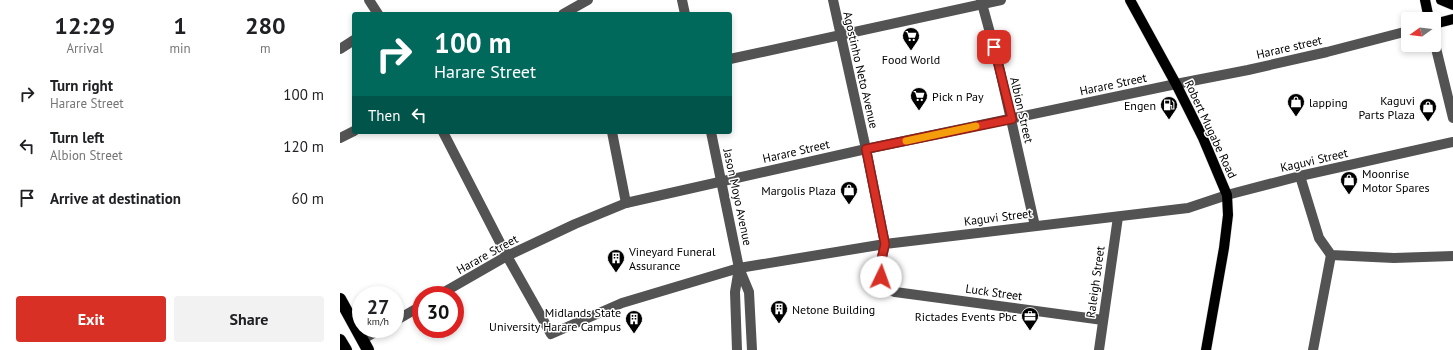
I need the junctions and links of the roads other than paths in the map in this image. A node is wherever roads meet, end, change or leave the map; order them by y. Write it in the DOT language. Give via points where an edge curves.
graph roads {
  1 [pos="369,0"];
  2 [pos="682,0"];
  3 [pos="833,0"];
  4 [pos="1001,0"];
  5 [pos="1130,0"];
  6 [pos="1425,0"];
  7 [pos="1441,0"];
  8 [pos="982,2"];
  9 [pos="581,5"];
  10 [pos="1453,5"];
  11 [pos="377,12"];
  12 [pos="567,12"];
  13 [pos="685,12"];
  14 [pos="1428,12"];
  15 [pos="1453,20"];
  16 [pos="1441,23"];
  17 [pos="1401,33"];
  18 [pos="839,35"];
  19 [pos="352,41"];
  20 [pos="340,49"];
  21 [pos="1437,52"];
  22 [pos="732,60"];
  23 [pos="1176,84"];
  24 [pos="1453,118"];
  25 [pos="1012,119"];
  26 [pos="352,132"];
  27 [pos="444,134"];
  28 [pos="612,134"];
  29 [pos="711,134"];
  30 [pos="340,138"];
  31 [pos="1453,142"];
  32 [pos="866,149"];
  33 [pos="1300,176"];
  34 [pos="722,181"];
  35 [pos="1227,195"];
  36 [pos="626,204"];
  37 [pos="1118,217"];
  38 [pos="1035,226"];
  39 [pos="885,244"];
  40 [pos="1331,255"];
  41 [pos="507,256"];
  42 [pos="1453,256"];
  43 [pos="739,268"];
  44 [pos="455,286"];
  45 [pos="882,287"];
  46 [pos="340,299"];
  47 [pos="1103,320"];
  48 [pos="366,345"];
  49 [pos="737,350"];
  50 [pos="752,350"];
  51 [pos="1100,350"];
  52 [pos="1206,350"];
  53 [pos="1314,350"];
  1 -- 11 [label="street"];
  2 -- 13 [label="street"];
  3 -- 18 [label="street, Agostinho Neto Avenue"];
  4 -- 8 [label="street"];
  5 -- 23 [label="main road, Robert Mugabe Road"];
  6 -- 14 [label="main road"];
  7 -- 10 [label="main road"];
  8 -- 18 [label="street"];
  8 -- 25 [label="street, Albion Street"];
  9 -- 12 [label="street"];
  15 -- 16 [label="main road"];
  17 -- 23 [label="street, Harare street" via="1327,52"];
  18 -- 22 [label="street"];
  18 -- 32 [label="street, Agostinho Neto Avenue"];
  19 -- 20 [label="street"];
  21 -- 24 [label="street"];
  23 -- 25 [label="street, Harare Street"];
  23 -- 35 [label="main road, Robert Mugabe Road"];
  25 -- 32 [label="street, Harare Street"];
  25 -- 38 [label="street, Albion Street"];
  26 -- 30 [label="street"];
  27 -- 41 [label="street"];
  28 -- 36 [label="street"];
  29 -- 34 [label="street, Jason Moyo Avenue"];
  31 -- 33 [label="street, Kaguvi Street"];
  32 -- 34 [label="street, Harare Street"];
  32 -- 39 [label="street, Agostinho Neto Avenue"];
  33 -- 35 [label="street, Kaguvi Street"];
  33 -- 40 [label="street" via="1319,238"];
  34 -- 36 [label="street, Harare Street"];
  34 -- 43 [label="street, Jason Moyo Avenue"];
  35 -- 37 [label="street, Kaguvi Street" via="1188,208"];
  35 -- 52 [label="main road, Robert Mugabe Road" via="1225,240"];
  36 -- 41 [label="street, Harare Street" via="575,224"];
  37 -- 38 [label="street, Kaguvi Street"];
  37 -- 47 [label="street, Raleigh Street"];
  38 -- 39 [label="street, Kaguvi Street"];
  39 -- 43 [label="street, Kaguvi Street"];
  39 -- 45 [label="street, Agostinho Neto Avenue" via="880,266"];
  40 -- 42 [label="street" via="1394,258"];
  40 -- 53 [label="street"];
  41 -- 43 [label="street, Kaguvi Street" via="551,334 622,302"];
  41 -- 44 [label="street, Harare Street"];
  43 -- 49 [label="street, Jason Moyo Avenue" via="735,292"];
  43 -- 50 [label="street, Jason Moyo Avenue" via="749,292"];
  45 -- 47 [label="street, Luck Street" via="895,292"];
  46 -- 48 [label="highway"];
  47 -- 51 [label="street, Raleigh Street"];
}
